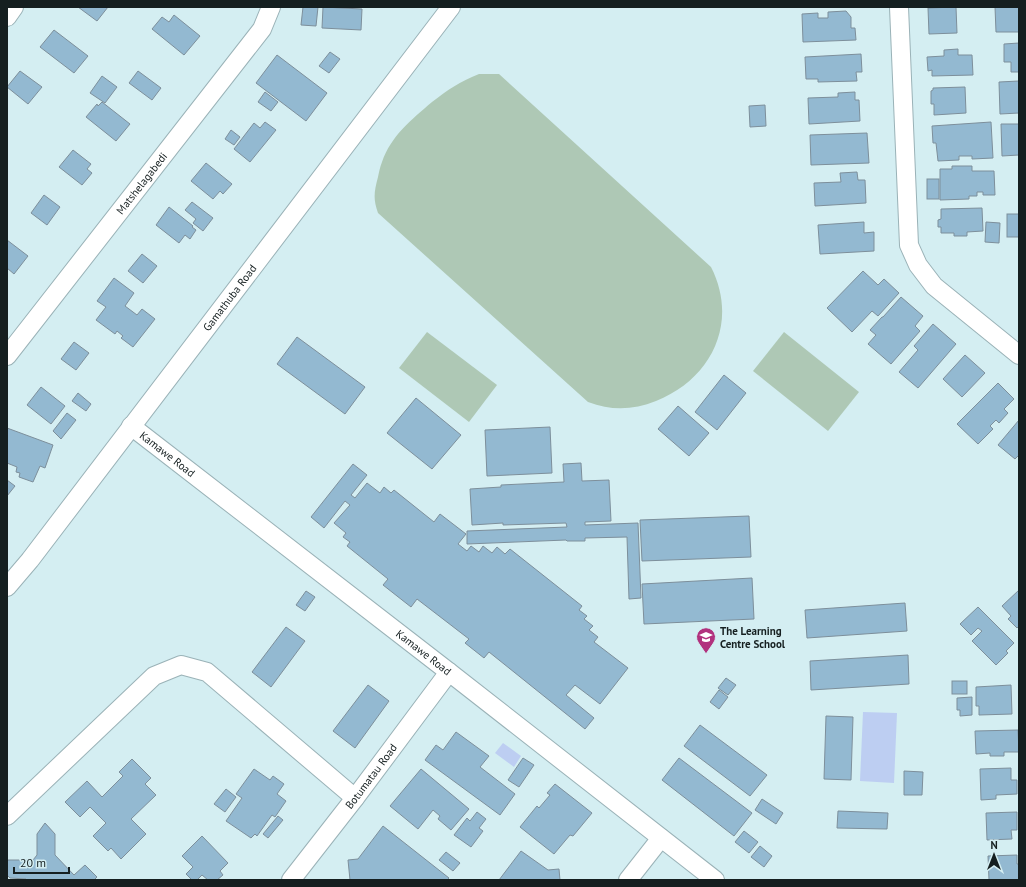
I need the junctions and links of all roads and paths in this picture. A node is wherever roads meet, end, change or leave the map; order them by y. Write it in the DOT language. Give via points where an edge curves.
graph roads {
  1 [pos="14,7"];
  2 [pos="271,7"];
  3 [pos="451,7"];
  4 [pos="899,7"];
  5 [pos="7,17"];
  6 [pos="1019,355"];
  7 [pos="7,356"];
  8 [pos="131,426"];
  9 [pos="7,586"];
  10 [pos="449,672"];
  11 [pos="355,798"];
  12 [pos="7,816"];
  13 [pos="661,838"];
  14 [pos="291,880"];
  15 [pos="628,880"];
  16 [pos="715,880"];
  1 -- 5 [label="street"];
  2 -- 7 [label="street, Matshelagabedi" via="262,29"];
  3 -- 8 [label="street, Gamathuba Road"];
  4 -- 6 [label="street" via="909,245 918,265 934,286"];
  8 -- 9 [label="street, Gamathuba Road" via="30,560"];
  8 -- 10 [label="street, Kamawe Road"];
  10 -- 11 [label="street, Botumatau Road"];
  10 -- 13 [label="street, Kamawe Road"];
  11 -- 12 [label="street" via="208,672 181,665 154,676"];
  11 -- 14 [label="street, Botumatau Road"];
  13 -- 15 [label="street"];
  13 -- 16 [label="street, Kamawe Road"];
}
